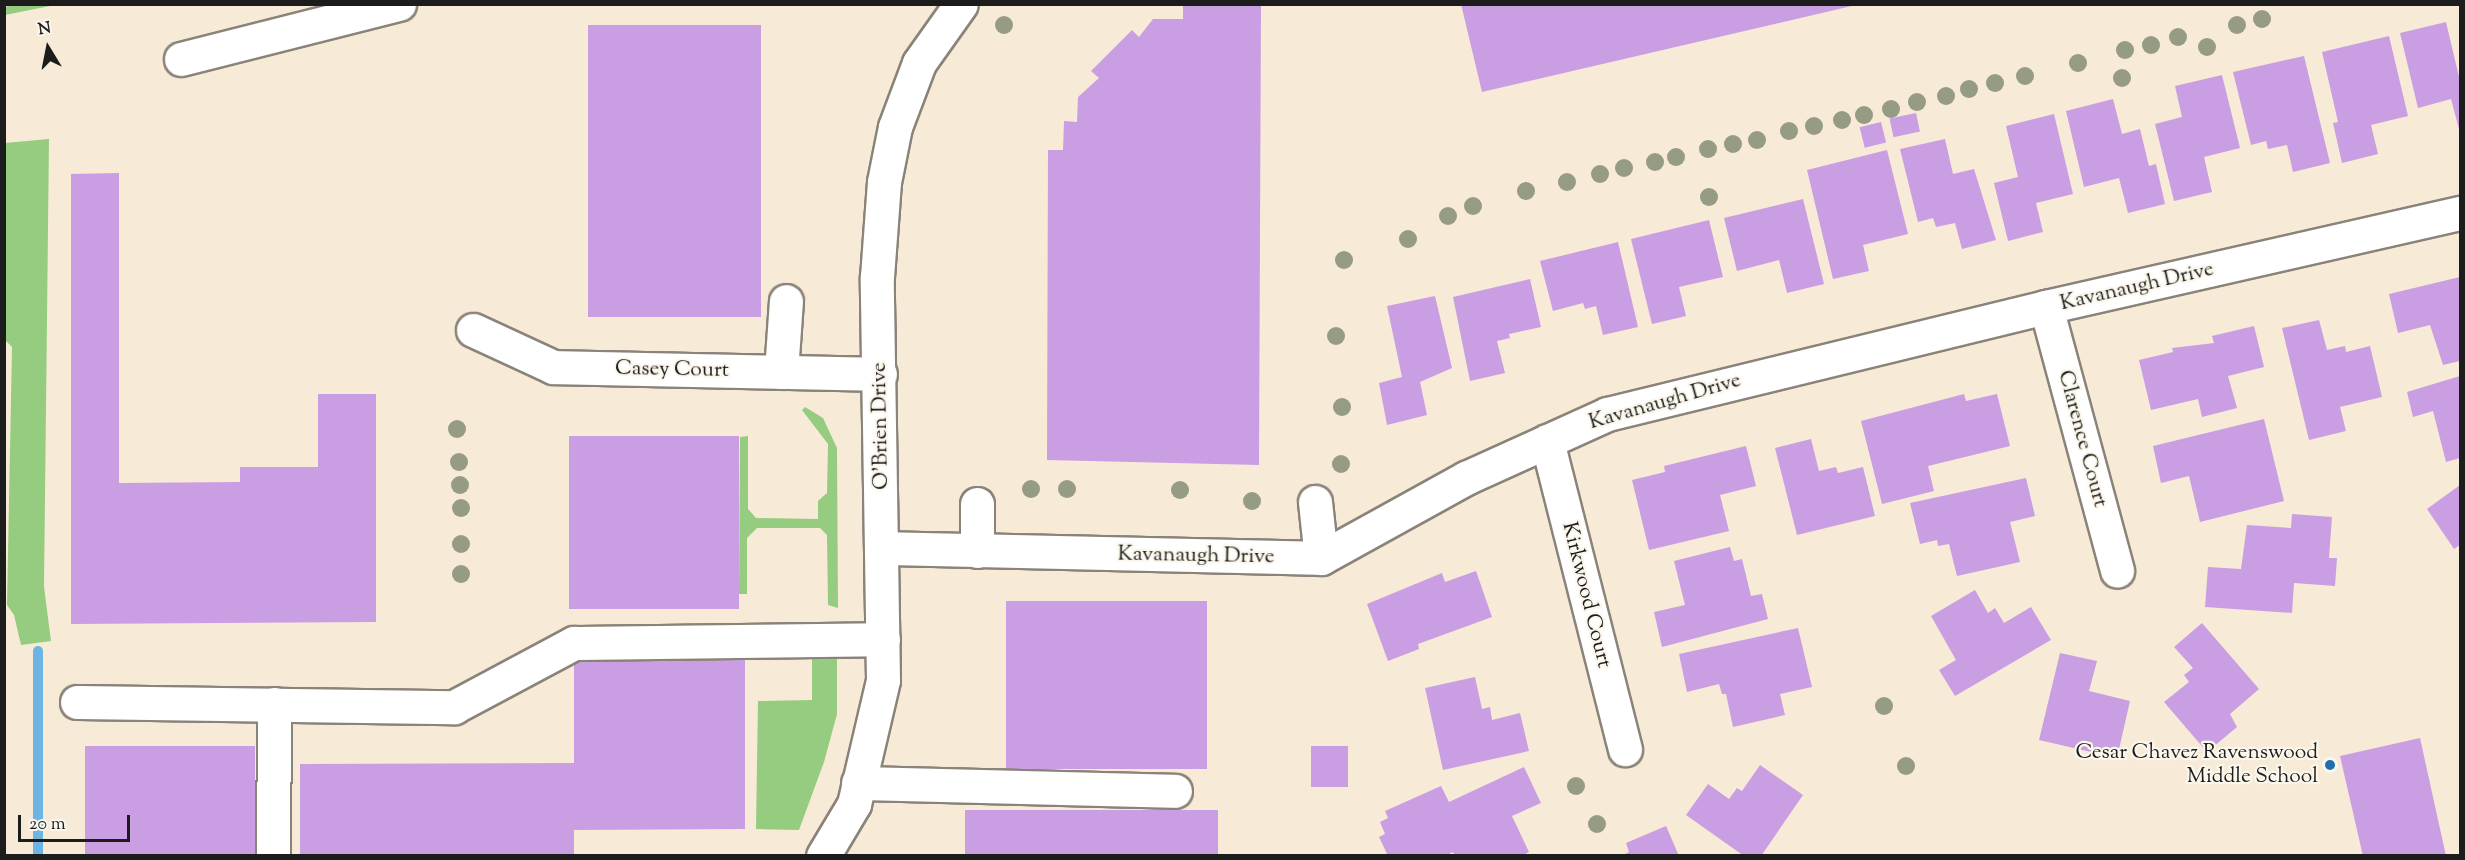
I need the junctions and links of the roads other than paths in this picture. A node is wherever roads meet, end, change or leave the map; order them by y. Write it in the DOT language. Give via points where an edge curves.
graph roads {
  1 [pos="399,4"];
  2 [pos="953,6"];
  3 [pos="181,59"];
  4 [pos="2460,213"];
  5 [pos="786,301"];
  6 [pos="2046,307"];
  7 [pos="473,330"];
  8 [pos="781,372"];
  9 [pos="880,374"];
  10 [pos="1547,441"];
  11 [pos="1315,502"];
  12 [pos="978,504"];
  13 [pos="883,548"];
  14 [pos="977,551"];
  15 [pos="1321,558"];
  16 [pos="2117,571"];
  17 [pos="883,639"];
  18 [pos="77,702"];
  19 [pos="274,704"];
  20 [pos="1625,749"];
  21 [pos="858,783"];
  22 [pos="1175,791"];
  23 [pos="273,855"];
  24 [pos="823,855"];
  1 -- 3 [label="street"];
  2 -- 9 [label="street, O'Brien Drive" via="919,63 895,127 884,182 877,277"];
  4 -- 6 [label="street, Kavanaugh Drive"];
  5 -- 8 [label="street"];
  6 -- 10 [label="street, Kavanaugh Drive" via="1661,399 1607,414"];
  6 -- 16 [label="street, Clarence Court"];
  7 -- 8 [label="street, Casey Court" via="553,368"];
  8 -- 9 [label="street, Casey Court"];
  9 -- 13 [label="street, O'Brien Drive"];
  10 -- 15 [label="street, Kavanaugh Drive" via="1466,478"];
  10 -- 20 [label="street, Kirkwood Court"];
  11 -- 15 [label="street"];
  12 -- 14 [label="street"];
  13 -- 14 [label="street, Kavanaugh Drive"];
  13 -- 17 [label="street, O'Brien Drive"];
  14 -- 15 [label="street, Kavanaugh Drive"];
  17 -- 19 [label="street" via="574,643 454,707"];
  17 -- 21 [label="street, O'Brien Drive" via="883,680"];
  18 -- 19 [label="street"];
  19 -- 23 [label="street"];
  21 -- 22 [label="street"];
  21 -- 24 [label="street, O'Brien Drive" via="854,804"];
}
